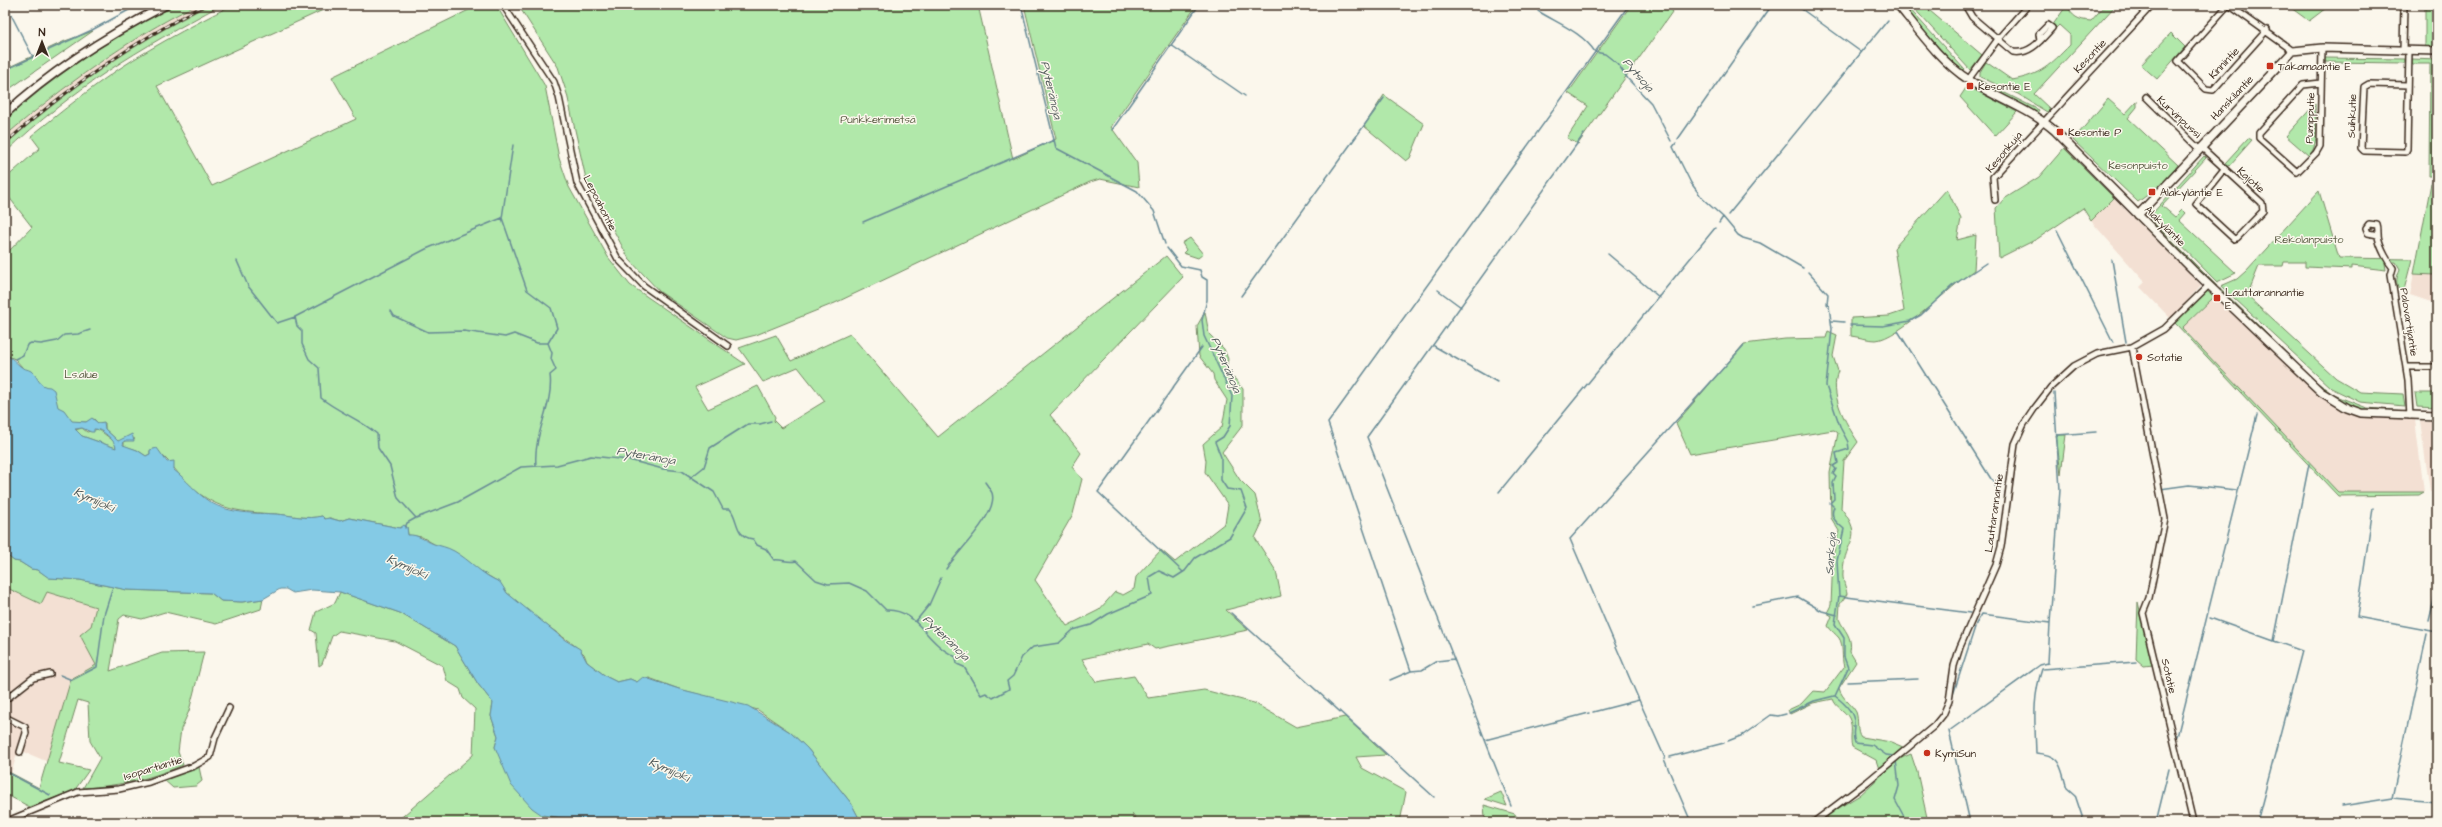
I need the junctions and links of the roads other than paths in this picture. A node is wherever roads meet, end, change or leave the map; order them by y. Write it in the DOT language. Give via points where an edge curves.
graph roads {
  1 [pos="166,5"];
  2 [pos="503,5"];
  3 [pos="1898,5"];
  4 [pos="1965,5"];
  5 [pos="2028,5"];
  6 [pos="2152,5"];
  7 [pos="2229,5"];
  8 [pos="2404,5"];
  9 [pos="2267,30"];
  10 [pos="1998,39"];
  11 [pos="2040,40"];
  12 [pos="2322,48"];
  13 [pos="2292,51"];
  14 [pos="2406,51"];
  15 [pos="2437,51"];
  16 [pos="1968,80"];
  17 [pos="2321,83"];
  18 [pos="2408,85"];
  19 [pos="2146,97"];
  20 [pos="5,114"];
  21 [pos="2044,122"];
  22 [pos="2200,148"];
  23 [pos="2224,169"];
  24 [pos="1995,200"];
  25 [pos="2138,215"];
  26 [pos="2378,235"];
  27 [pos="2209,284"];
  28 [pos="728,346"];
  29 [pos="2132,347"];
  30 [pos="2406,367"];
  31 [pos="2437,367"];
  32 [pos="2410,416"];
  33 [pos="2437,416"];
  34 [pos="50,674"];
  35 [pos="5,700"];
  36 [pos="229,708"];
  37 [pos="5,717"];
  38 [pos="20,752"];
  39 [pos="5,822"];
  40 [pos="1814,822"];
  41 [pos="2193,822"];
  1 -- 20 [label="street" via="127,25 80,55"];
  2 -- 28 [label="street, Lepoahontie" via="554,82 577,183 618,259 644,286"];
  3 -- 16 [label="street, Alakyläntie" via="1944,58"];
  4 -- 10 [label="street" via="1972,17"];
  5 -- 10 [label="street"];
  6 -- 21 [label="street, Kesontie"];
  7 -- 9 [label="street"];
  7 -- 9 [label="street, Kinnintie" via="2178,61 2206,90 2213,90"];
  8 -- 14 [label="street, Suihkutie"];
  9 -- 13 [label="street"];
  10 -- 11 [label="street" via="2013,52 2019,53 2035,46"];
  10 -- 16 [label="street"];
  12 -- 13 [label="street"];
  12 -- 14 [label="street"];
  12 -- 17 [label="street, Pumpputie"];
  13 -- 22 [label="street, Hanskilantie"];
  14 -- 15 [label="street"];
  14 -- 18 [label="street, Suihkutie"];
  16 -- 21 [label="street, Alakyläntie"];
  17 -- 17 [label="street, Pumpputie" via="2319,149 2297,172 2259,138 2259,133 2303,85"];
  18 -- 18 [label="street, Suihkutie" via="2406,152 2364,151 2361,148 2364,87 2369,84"];
  19 -- 22 [label="street, Kurvinpussi"];
  21 -- 24 [label="street, Kesonkuja" via="1993,177"];
  21 -- 25 [label="street, Alakyläntie"];
  22 -- 23 [label="street, Kajotie"];
  22 -- 25 [label="street, Hanskilantie"];
  23 -- 23 [label="street, Kajotie" via="2264,206 2263,211 2234,239 2196,204"];
  25 -- 27 [label="street, Alakyläntie"];
  26 -- 30 [label="street, Palovartijantie" via="2378,241 2393,268 2391,275"];
  27 -- 29 [label="street, Lauttarannantie" via="2164,329"];
  27 -- 32 [label="street, Alakyläntie" via="2296,369 2332,400 2361,413"];
  29 -- 40 [label="street, Lauttarannantie" via="2097,354 2074,366 2043,396 2024,424 2015,444 2012,459 2001,547 1996,565 1960,647 1946,709 1934,726"];
  29 -- 41 [label="street, Sotatie" via="2165,519 2149,598 2143,613"];
  30 -- 31 [label="street"];
  30 -- 32 [label="street, Palovartijantie"];
  32 -- 33 [label="street, Alakyläntie"];
  34 -- 35 [label="street" via="33,678"];
  36 -- 39 [label="street, Isopartiantie" via="215,738 210,757 194,766 149,782 119,789 78,792"];
  37 -- 38 [label="street" via="25,727 26,733"];
}
